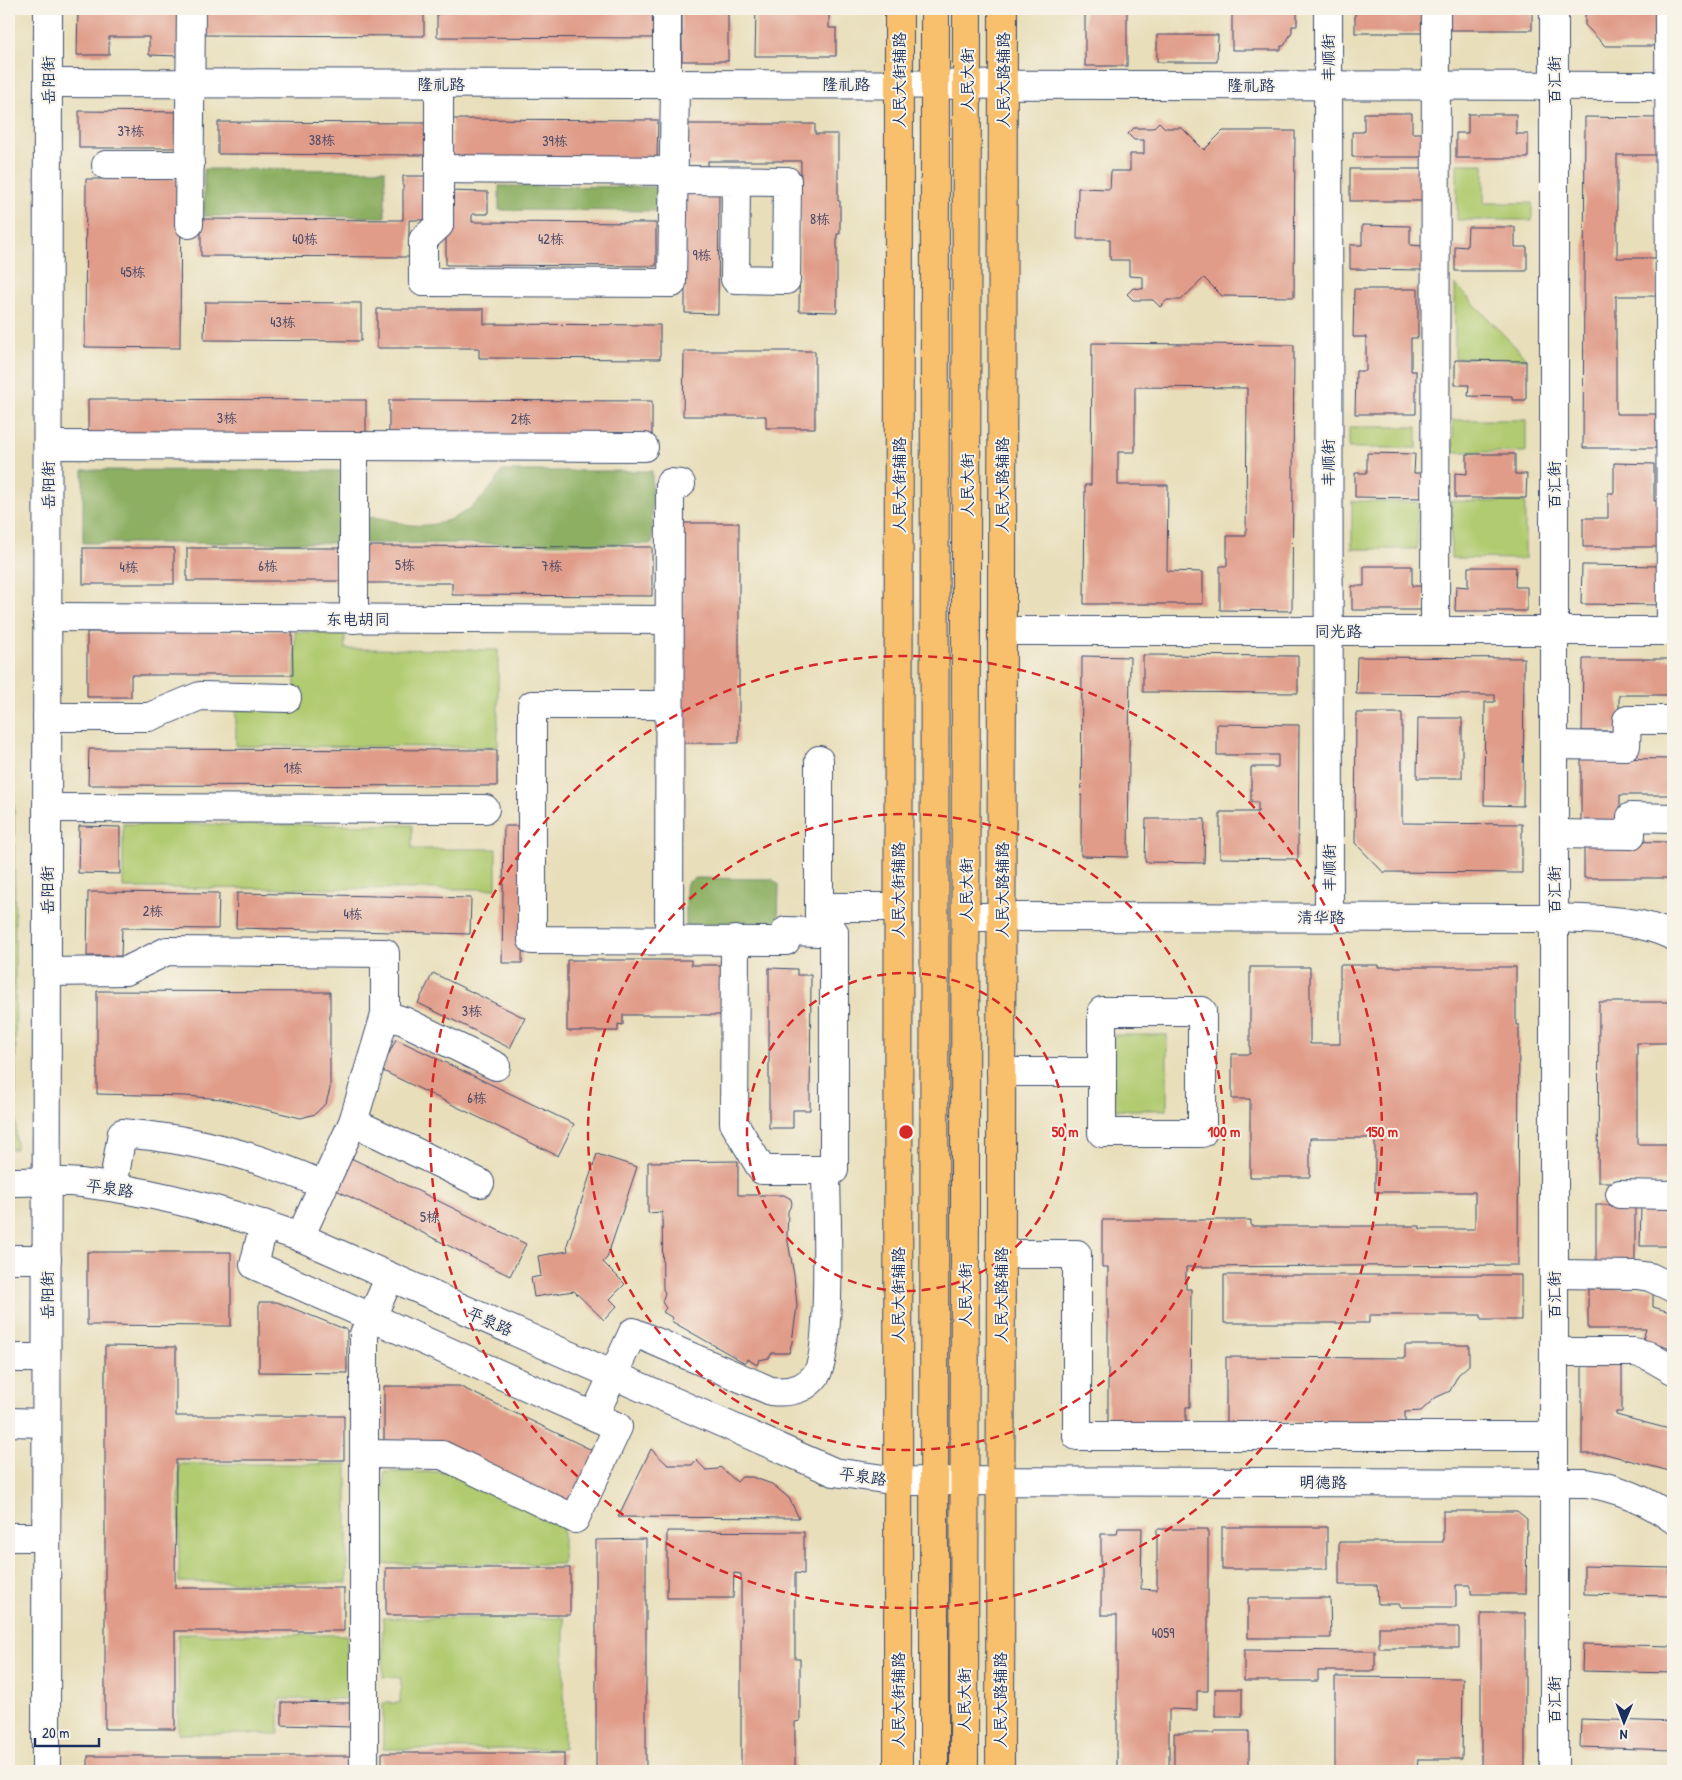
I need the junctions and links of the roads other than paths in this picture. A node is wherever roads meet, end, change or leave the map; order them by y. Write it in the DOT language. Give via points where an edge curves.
graph roads {
  1 [pos="48,9"];
  2 [pos="191,9"];
  3 [pos="667,9"];
  4 [pos="899,9"];
  5 [pos="936,9"];
  6 [pos="968,9"];
  7 [pos="1003,9"];
  8 [pos="1328,9"];
  9 [pos="1436,9"];
  10 [pos="1554,9"];
  11 [pos="1669,9"];
  12 [pos="48,83"];
  13 [pos="190,83"];
  14 [pos="439,84"];
  15 [pos="671,84"];
  16 [pos="899,85"];
  17 [pos="935,85"];
  18 [pos="967,85"];
  19 [pos="1003,85"];
  20 [pos="1328,85"];
  21 [pos="1435,86"];
  22 [pos="1554,86"];
  23 [pos="1671,86"];
  24 [pos="1671,161"];
  25 [pos="106,165"];
  26 [pos="190,166"];
  27 [pos="439,169"];
  28 [pos="673,176"];
  29 [pos="736,181"];
  30 [pos="189,224"];
  31 [pos="1672,330"];
  32 [pos="48,445"];
  33 [pos="354,446"];
  34 [pos="644,447"];
  35 [pos="681,484"];
  36 [pos="47,618"];
  37 [pos="354,619"];
  38 [pos="670,620"];
  39 [pos="1002,631"];
  40 [pos="1329,631"];
  41 [pos="1435,631"];
  42 [pos="1554,631"];
  43 [pos="1672,631"];
  44 [pos="287,698"];
  45 [pos="669,705"];
  46 [pos="47,717"];
  47 [pos="1673,720"];
  48 [pos="1554,745"];
  49 [pos="819,760"];
  50 [pos="47,808"];
  51 [pos="485,809"];
  52 [pos="1673,818"];
  53 [pos="1554,834"];
  54 [pos="898,907"];
  55 [pos="966,917"];
  56 [pos="1002,917"];
  57 [pos="1329,917"];
  58 [pos="1554,918"];
  59 [pos="819,919"];
  60 [pos="1673,936"];
  61 [pos="669,940"];
  62 [pos="735,940"];
  63 [pos="47,972"];
  64 [pos="385,1015"];
  65 [pos="496,1066"];
  66 [pos="1001,1072"];
  67 [pos="1102,1072"];
  68 [pos="353,1122"];
  69 [pos="826,1170"];
  70 [pos="9,1182"];
  71 [pos="47,1182"];
  72 [pos="480,1183"];
  73 [pos="323,1185"];
  74 [pos="113,1188"];
  75 [pos="1620,1194"];
  76 [pos="1673,1194"];
  77 [pos="264,1224"];
  78 [pos="300,1237"];
  79 [pos="1001,1254"];
  80 [pos="9,1259"];
  81 [pos="47,1259"];
  82 [pos="1554,1274"];
  83 [pos="390,1277"];
  84 [pos="1665,1281"];
  85 [pos="372,1317"];
  86 [pos="1554,1352"];
  87 [pos="9,1358"];
  88 [pos="46,1358"];
  89 [pos="1673,1370"];
  90 [pos="612,1375"];
  91 [pos="594,1416"];
  92 [pos="9,1422"];
  93 [pos="46,1423"];
  94 [pos="1554,1436"];
  95 [pos="364,1454"];
  96 [pos="898,1481"];
  97 [pos="934,1481"];
  98 [pos="964,1481"];
  99 [pos="1001,1481"];
  100 [pos="1554,1483"];
  101 [pos="1673,1519"];
  102 [pos="9,1537"];
  103 [pos="46,1537"];
  104 [pos="46,1771"];
  105 [pos="364,1771"];
  106 [pos="898,1771"];
  107 [pos="934,1771"];
  108 [pos="964,1771"];
  109 [pos="1000,1771"];
  110 [pos="1554,1771"];
  1 -- 12 [label="street, 岳阳街"];
  2 -- 13 [label="street"];
  3 -- 15 [label="street"];
  4 -- 16 [label="main road, 人民大街辅路"];
  5 -- 17 [label="main road, 人民大街"];
  6 -- 18 [label="main road, 人民大街"];
  7 -- 19 [label="main road, 人民大路辅路"];
  8 -- 20 [label="street, 丰顺街"];
  9 -- 21 [label="street"];
  10 -- 22 [label="street, 百汇街"];
  11 -- 23 [label="street"];
  12 -- 13 [label="street, 隆礼路"];
  12 -- 32 [label="street, 岳阳街"];
  13 -- 14 [label="street, 隆礼路"];
  13 -- 26 [label="street"];
  14 -- 15 [label="street, 隆礼路"];
  14 -- 27 [label="street"];
  15 -- 16 [label="street, 隆礼路"];
  15 -- 28 [label="street"];
  16 -- 17 [label="street, 隆礼路"];
  16 -- 54 [label="main road, 人民大街辅路"];
  17 -- 18 [label="street, 隆礼路"];
  17 -- 97 [label="main road, 人民大街"];
  18 -- 19 [label="street, 隆礼路"];
  18 -- 55 [label="main road, 人民大街"];
  19 -- 20 [label="street, 隆礼路"];
  19 -- 39 [label="main road, 人民大路辅路"];
  20 -- 21 [label="street, 隆礼路"];
  20 -- 40 [label="street, 丰顺街"];
  21 -- 22 [label="street, 隆礼路"];
  21 -- 41 [label="street"];
  22 -- 23 [label="street, 隆礼路"];
  22 -- 42 [label="street, 百汇街"];
  23 -- 24 [label="street"];
  24 -- 31 [label="street"];
  25 -- 26 [label="street"];
  26 -- 30 [label="street"];
  27 -- 28 [label="street"];
  27 -- 28 [label="street" via="439,224 423,240 423,282 672,283"];
  28 -- 29 [label="street"];
  31 -- 43 [label="street"];
  32 -- 33 [label="street"];
  32 -- 36 [label="street, 岳阳街"];
  33 -- 34 [label="street"];
  33 -- 37 [label="street"];
  35 -- 38 [label="street" via="670,483"];
  36 -- 37 [label="street, 东电胡同"];
  36 -- 46 [label="street, 岳阳街"];
  37 -- 38 [label="street, 东电胡同"];
  38 -- 45 [label="street"];
  39 -- 40 [label="street, 同光路"];
  39 -- 56 [label="main road, 人民大路辅路"];
  40 -- 41 [label="street, 同光路"];
  40 -- 57 [label="street, 丰顺街"];
  41 -- 42 [label="street, 同光路"];
  42 -- 43 [label="street, 同光路"];
  42 -- 48 [label="street, 百汇街"];
  44 -- 46 [label="street" via="200,696 148,717"];
  45 -- 61 [label="street"];
  45 -- 61 [label="street" via="532,705 532,940"];
  46 -- 50 [label="street, 岳阳街"];
  47 -- 48 [label="street" via="1627,720 1626,746"];
  48 -- 53 [label="street, 百汇街"];
  49 -- 59 [label="street"];
  50 -- 51 [label="street"];
  50 -- 63 [label="street, 岳阳街"];
  52 -- 53 [label="street" via="1631,817 1630,835"];
  53 -- 58 [label="street, 百汇街"];
  54 -- 59 [label="street"];
  54 -- 96 [label="main road, 人民大街辅路"];
  55 -- 56 [label="street, 清华路"];
  55 -- 98 [label="main road, 人民大街"];
  56 -- 57 [label="street, 清华路"];
  56 -- 66 [label="main road, 人民大路辅路"];
  57 -- 58 [label="street, 清华路"];
  58 -- 60 [label="street, 清华路" via="1643,924"];
  58 -- 82 [label="street, 百汇街"];
  59 -- 62 [label="street" via="786,931 786,940"];
  59 -- 69 [label="street" via="834,932 834,1170"];
  61 -- 62 [label="street"];
  62 -- 69 [label="street" via="734,1123 762,1170"];
  63 -- 64 [label="street" via="126,971 167,951 385,953"];
  63 -- 71 [label="street, 岳阳街"];
  64 -- 65 [label="street"];
  64 -- 68 [label="street"];
  66 -- 67 [label="street"];
  66 -- 79 [label="main road, 人民大路辅路"];
  67 -- 67 [label="street" via="1102,1011 1202,1011 1202,1133 1102,1134"];
  68 -- 72 [label="street"];
  68 -- 73 [label="street"];
  69 -- 90 [label="street" via="826,1335 820,1367 809,1382 786,1391 759,1387 633,1332"];
  70 -- 71 [label="street, 平泉路"];
  71 -- 74 [label="street, 平泉路"];
  71 -- 81 [label="street, 岳阳街"];
  73 -- 74 [label="street" via="231,1150 122,1133"];
  73 -- 78 [label="street"];
  74 -- 77 [label="street, 平泉路" via="183,1201"];
  75 -- 76 [label="street"];
  77 -- 78 [label="street, 平泉路"];
  77 -- 85 [label="street" via="254,1265"];
  78 -- 83 [label="street, 平泉路"];
  79 -- 94 [label="street" via="1077,1254 1077,1436"];
  79 -- 99 [label="main road, 人民大路辅路"];
  80 -- 81 [label="street"];
  81 -- 88 [label="street, 岳阳街"];
  82 -- 84 [label="street"];
  82 -- 86 [label="street, 百汇街"];
  83 -- 85 [label="street"];
  83 -- 90 [label="street, 平泉路"];
  85 -- 91 [label="street"];
  85 -- 95 [label="street" via="364,1334"];
  86 -- 89 [label="street" via="1634,1352 1648,1355"];
  86 -- 94 [label="street, 百汇街"];
  87 -- 88 [label="street"];
  88 -- 93 [label="street, 岳阳街"];
  90 -- 91 [label="street"];
  90 -- 96 [label="street, 平泉路" via="834,1472"];
  91 -- 95 [label="street" via="618,1427 575,1519 442,1455"];
  92 -- 93 [label="street"];
  93 -- 103 [label="street, 岳阳街"];
  94 -- 100 [label="street, 百汇街"];
  95 -- 105 [label="street"];
  96 -- 97 [label="street, 平泉路"];
  96 -- 106 [label="main road, 人民大街辅路"];
  97 -- 98 [label="street, 平泉路"];
  97 -- 107 [label="main road, 人民大街"];
  98 -- 99 [label="street, 明德路"];
  98 -- 108 [label="main road, 人民大街"];
  99 -- 100 [label="street, 明德路"];
  99 -- 109 [label="main road, 人民大路辅路"];
  100 -- 101 [label="street, 明德路" via="1609,1487 1631,1494"];
  100 -- 110 [label="street, 百汇街"];
  102 -- 103 [label="street"];
  103 -- 104 [label="street, 岳阳街"];
}
